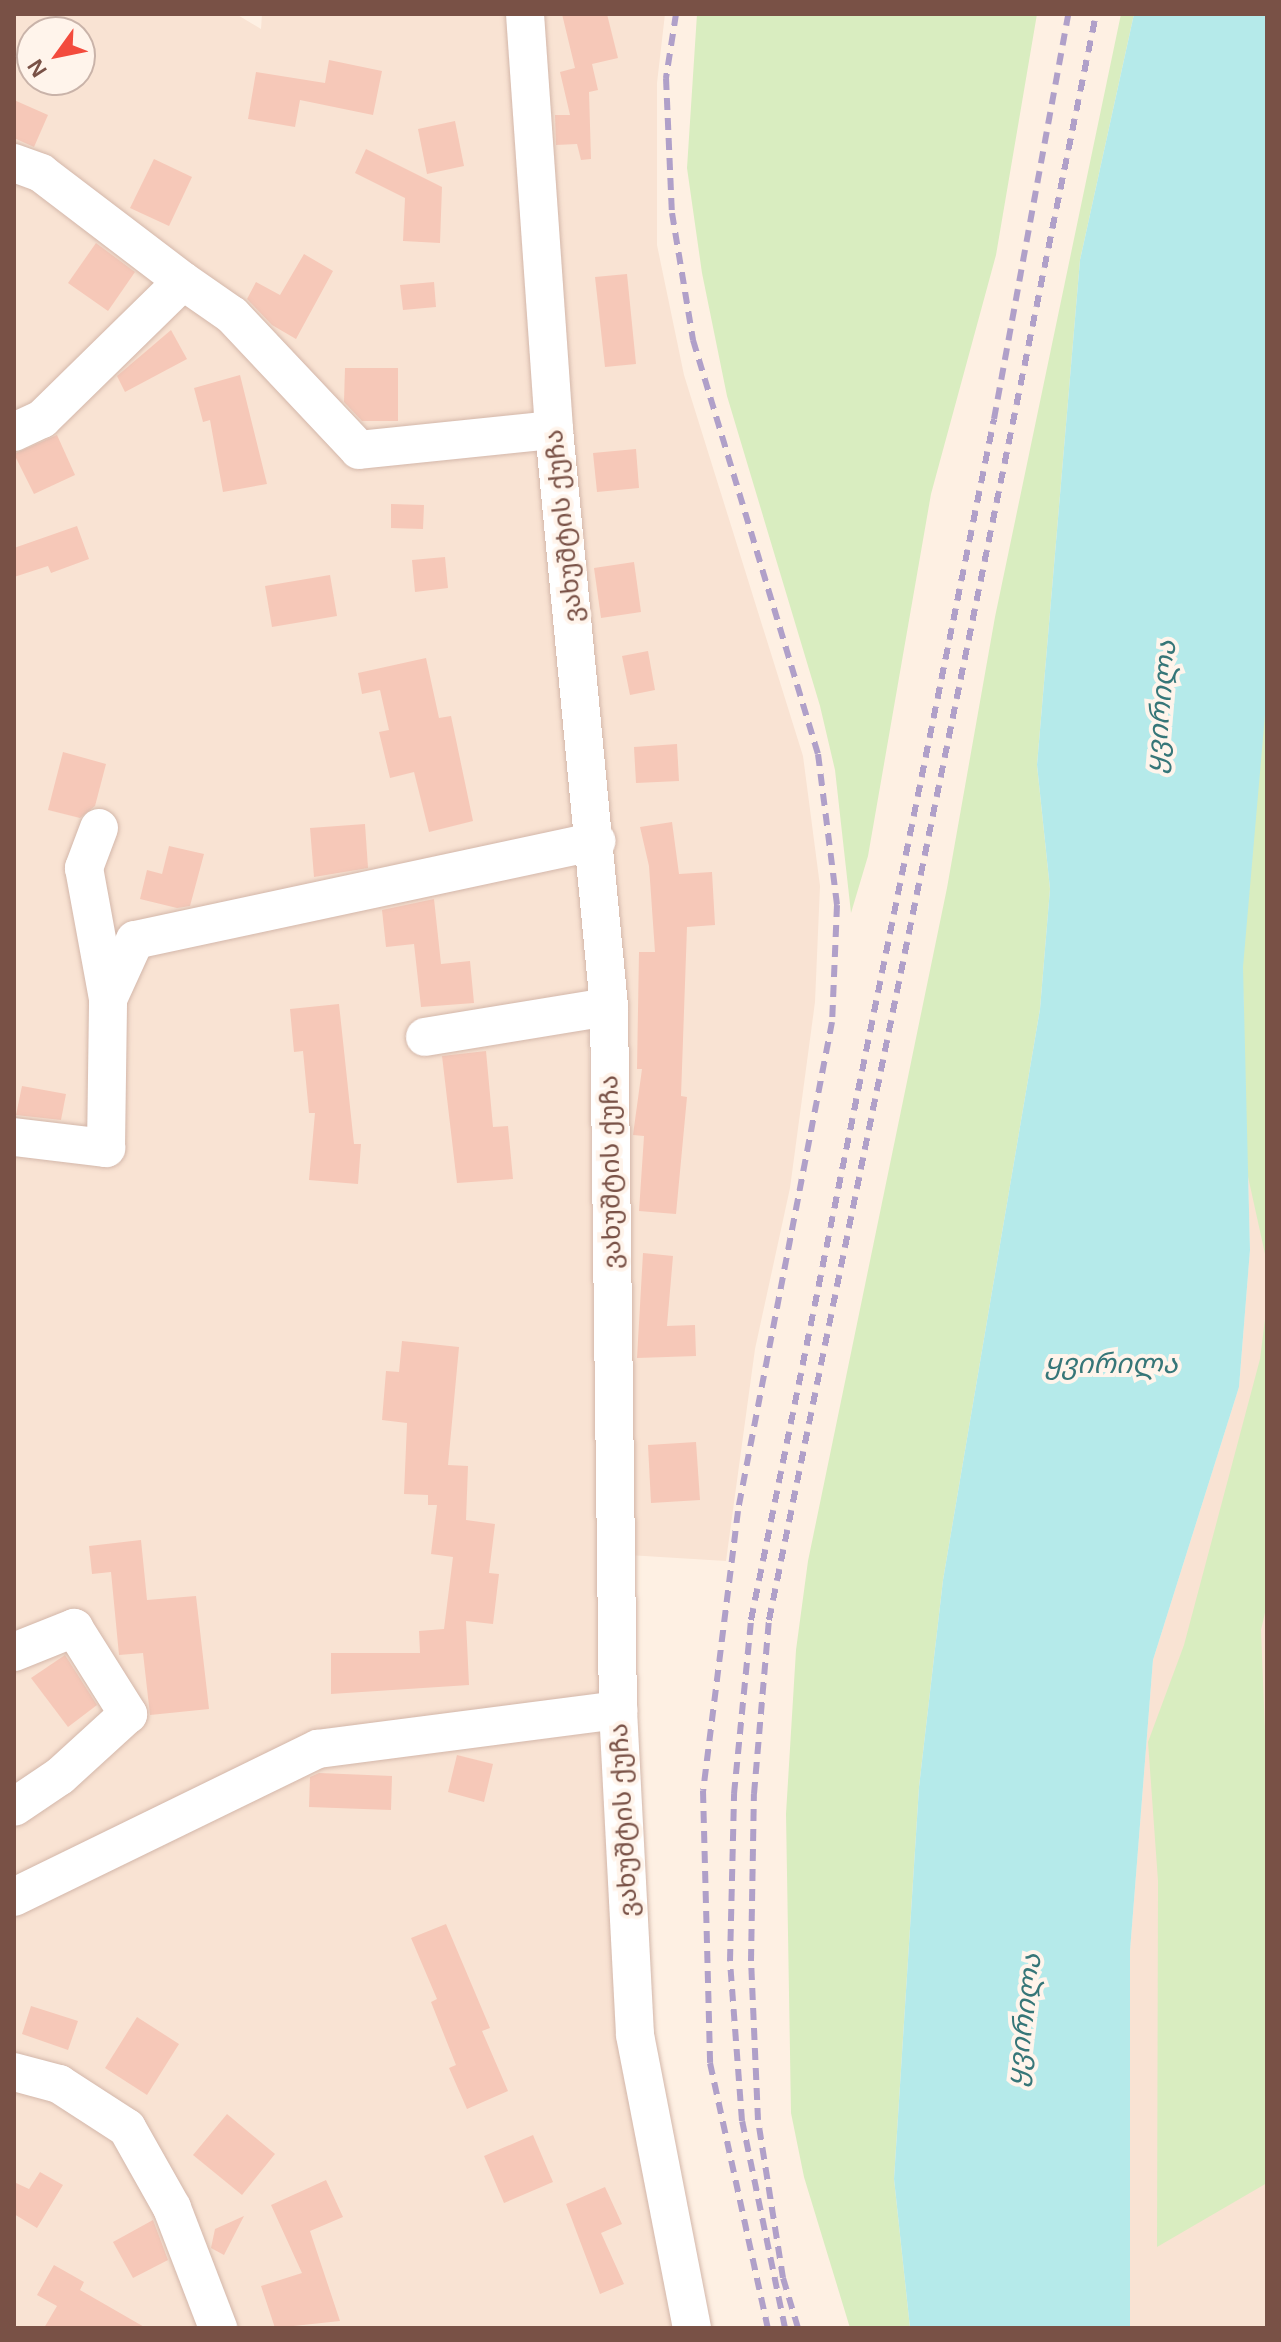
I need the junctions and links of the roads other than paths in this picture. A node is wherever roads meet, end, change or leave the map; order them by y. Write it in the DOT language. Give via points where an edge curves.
graph roads {
  1 [pos="525,14"];
  2 [pos="14,163"];
  3 [pos="183,281"];
  4 [pos="554,430"];
  5 [pos="14,432"];
  6 [pos="99,828"];
  7 [pos="597,841"];
  8 [pos="108,999"];
  9 [pos="609,1007"];
  10 [pos="425,1037"];
  11 [pos="14,1137"];
  12 [pos="14,1652"];
  13 [pos="618,1710"];
  14 [pos="14,1807"];
  15 [pos="14,1897"];
  16 [pos="14,2072"];
  17 [pos="218,2328"];
  18 [pos="692,2328"];
  1 -- 4 [label="street, ვახუშტის ქუჩა"];
  2 -- 3 [label="street" via="41,173"];
  3 -- 4 [label="street" via="232,315 359,450"];
  3 -- 5 [label="street" via="42,419"];
  4 -- 7 [label="street, ვახუშტის ქუჩა"];
  6 -- 8 [label="street" via="84,868"];
  7 -- 8 [label="street" via="135,940"];
  7 -- 9 [label="street, ვახუშტის ქუჩა"];
  8 -- 11 [label="street" via="106,1148"];
  9 -- 10 [label="street"];
  9 -- 13 [label="street, ვახუშტის ქუჩა"];
  12 -- 14 [label="street" via="74,1628 128,1714 60,1776"];
  13 -- 15 [label="street" via="318,1749"];
  13 -- 18 [label="street, ვახუშტის ქუჩა" via="635,2035"];
  16 -- 17 [label="street" via="59,2084 127,2128 172,2208"];
}
